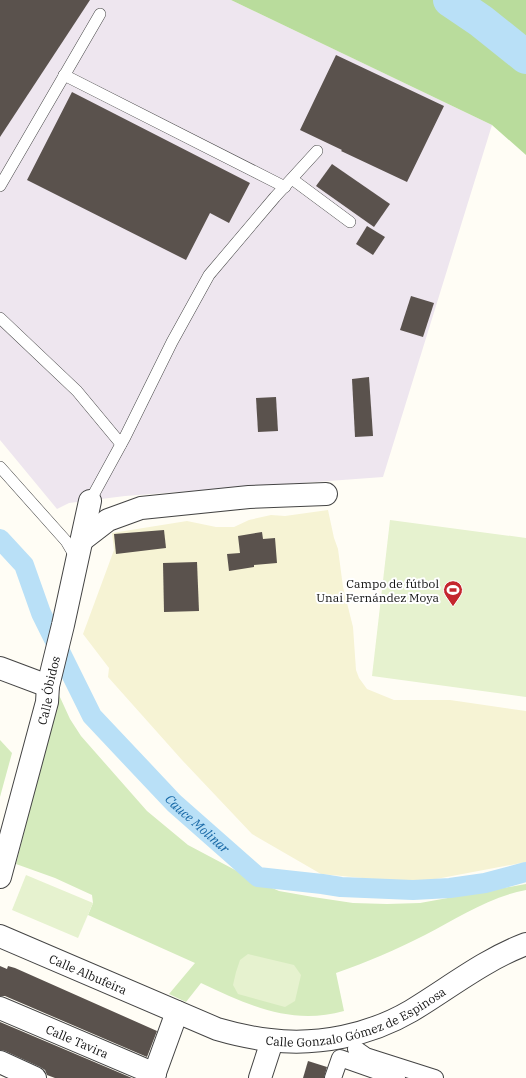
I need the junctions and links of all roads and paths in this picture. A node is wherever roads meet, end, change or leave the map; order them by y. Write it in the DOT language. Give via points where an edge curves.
graph roads {
  1 [pos="100,14"];
  2 [pos="64,75"];
  3 [pos="316,151"];
  4 [pos="288,183"];
  5 [pos="0,186"];
  6 [pos="350,222"];
  7 [pos="0,318"];
  8 [pos="121,444"];
  9 [pos="0,467"];
  10 [pos="326,494"];
  11 [pos="90,501"];
  12 [pos="80,550"];
  13 [pos="0,668"];
  14 [pos="48,686"];
  15 [pos="4,845"];
  16 [pos="0,877"];
  17 [pos="0,936"];
  18 [pos="526,944"];
  19 [pos="0,1008"];
  20 [pos="177,1012"];
  21 [pos="272,1040"];
  22 [pos="356,1049"];
  23 [pos="0,1062"];
  24 [pos="154,1076"];
  25 [pos="35,1078"];
  26 [pos="260,1078"];
  27 [pos="333,1078"];
  28 [pos="397,1078"];
  29 [pos="435,1078"];
  1 -- 2 [label="lane"];
  2 -- 4 [label="lane"];
  2 -- 5 [label="lane"];
  3 -- 4 [label="lane"];
  4 -- 6 [label="lane"];
  4 -- 8 [label="lane" via="209,276 172,342"];
  7 -- 8 [label="lane" via="77,390"];
  8 -- 11 [label="lane"];
  9 -- 12 [label="lane" via="66,541"];
  10 -- 12 [label="street" via="249,497 141,508 108,520"];
  11 -- 12 [label="street, Calle Óbidos"];
  12 -- 14 [label="street, Calle Óbidos"];
  13 -- 14 [label="street"];
  14 -- 15 [label="street, Calle Óbidos" via="47,702"];
  15 -- 16 [label="street, Calle Óbidos"];
  17 -- 20 [label="street, Calle Albufeira"];
  18 -- 21 [label="street, Calle Gonzalo Gómez de Espinosa" via="501,954 410,1011 383,1024 354,1034 327,1039"];
  19 -- 24 [label="street, Calle Tavira"];
  20 -- 21 [label="street, Calle Gonzalo Gómez de Espinosa" via="217,1029"];
  20 -- 24 [label="street"];
  21 -- 26 [label="street"];
  22 -- 29 [label="street" via="366,1056"];
  23 -- 25 [label="street"];
  27 -- 28 [label="street" via="340,1058"];
}
